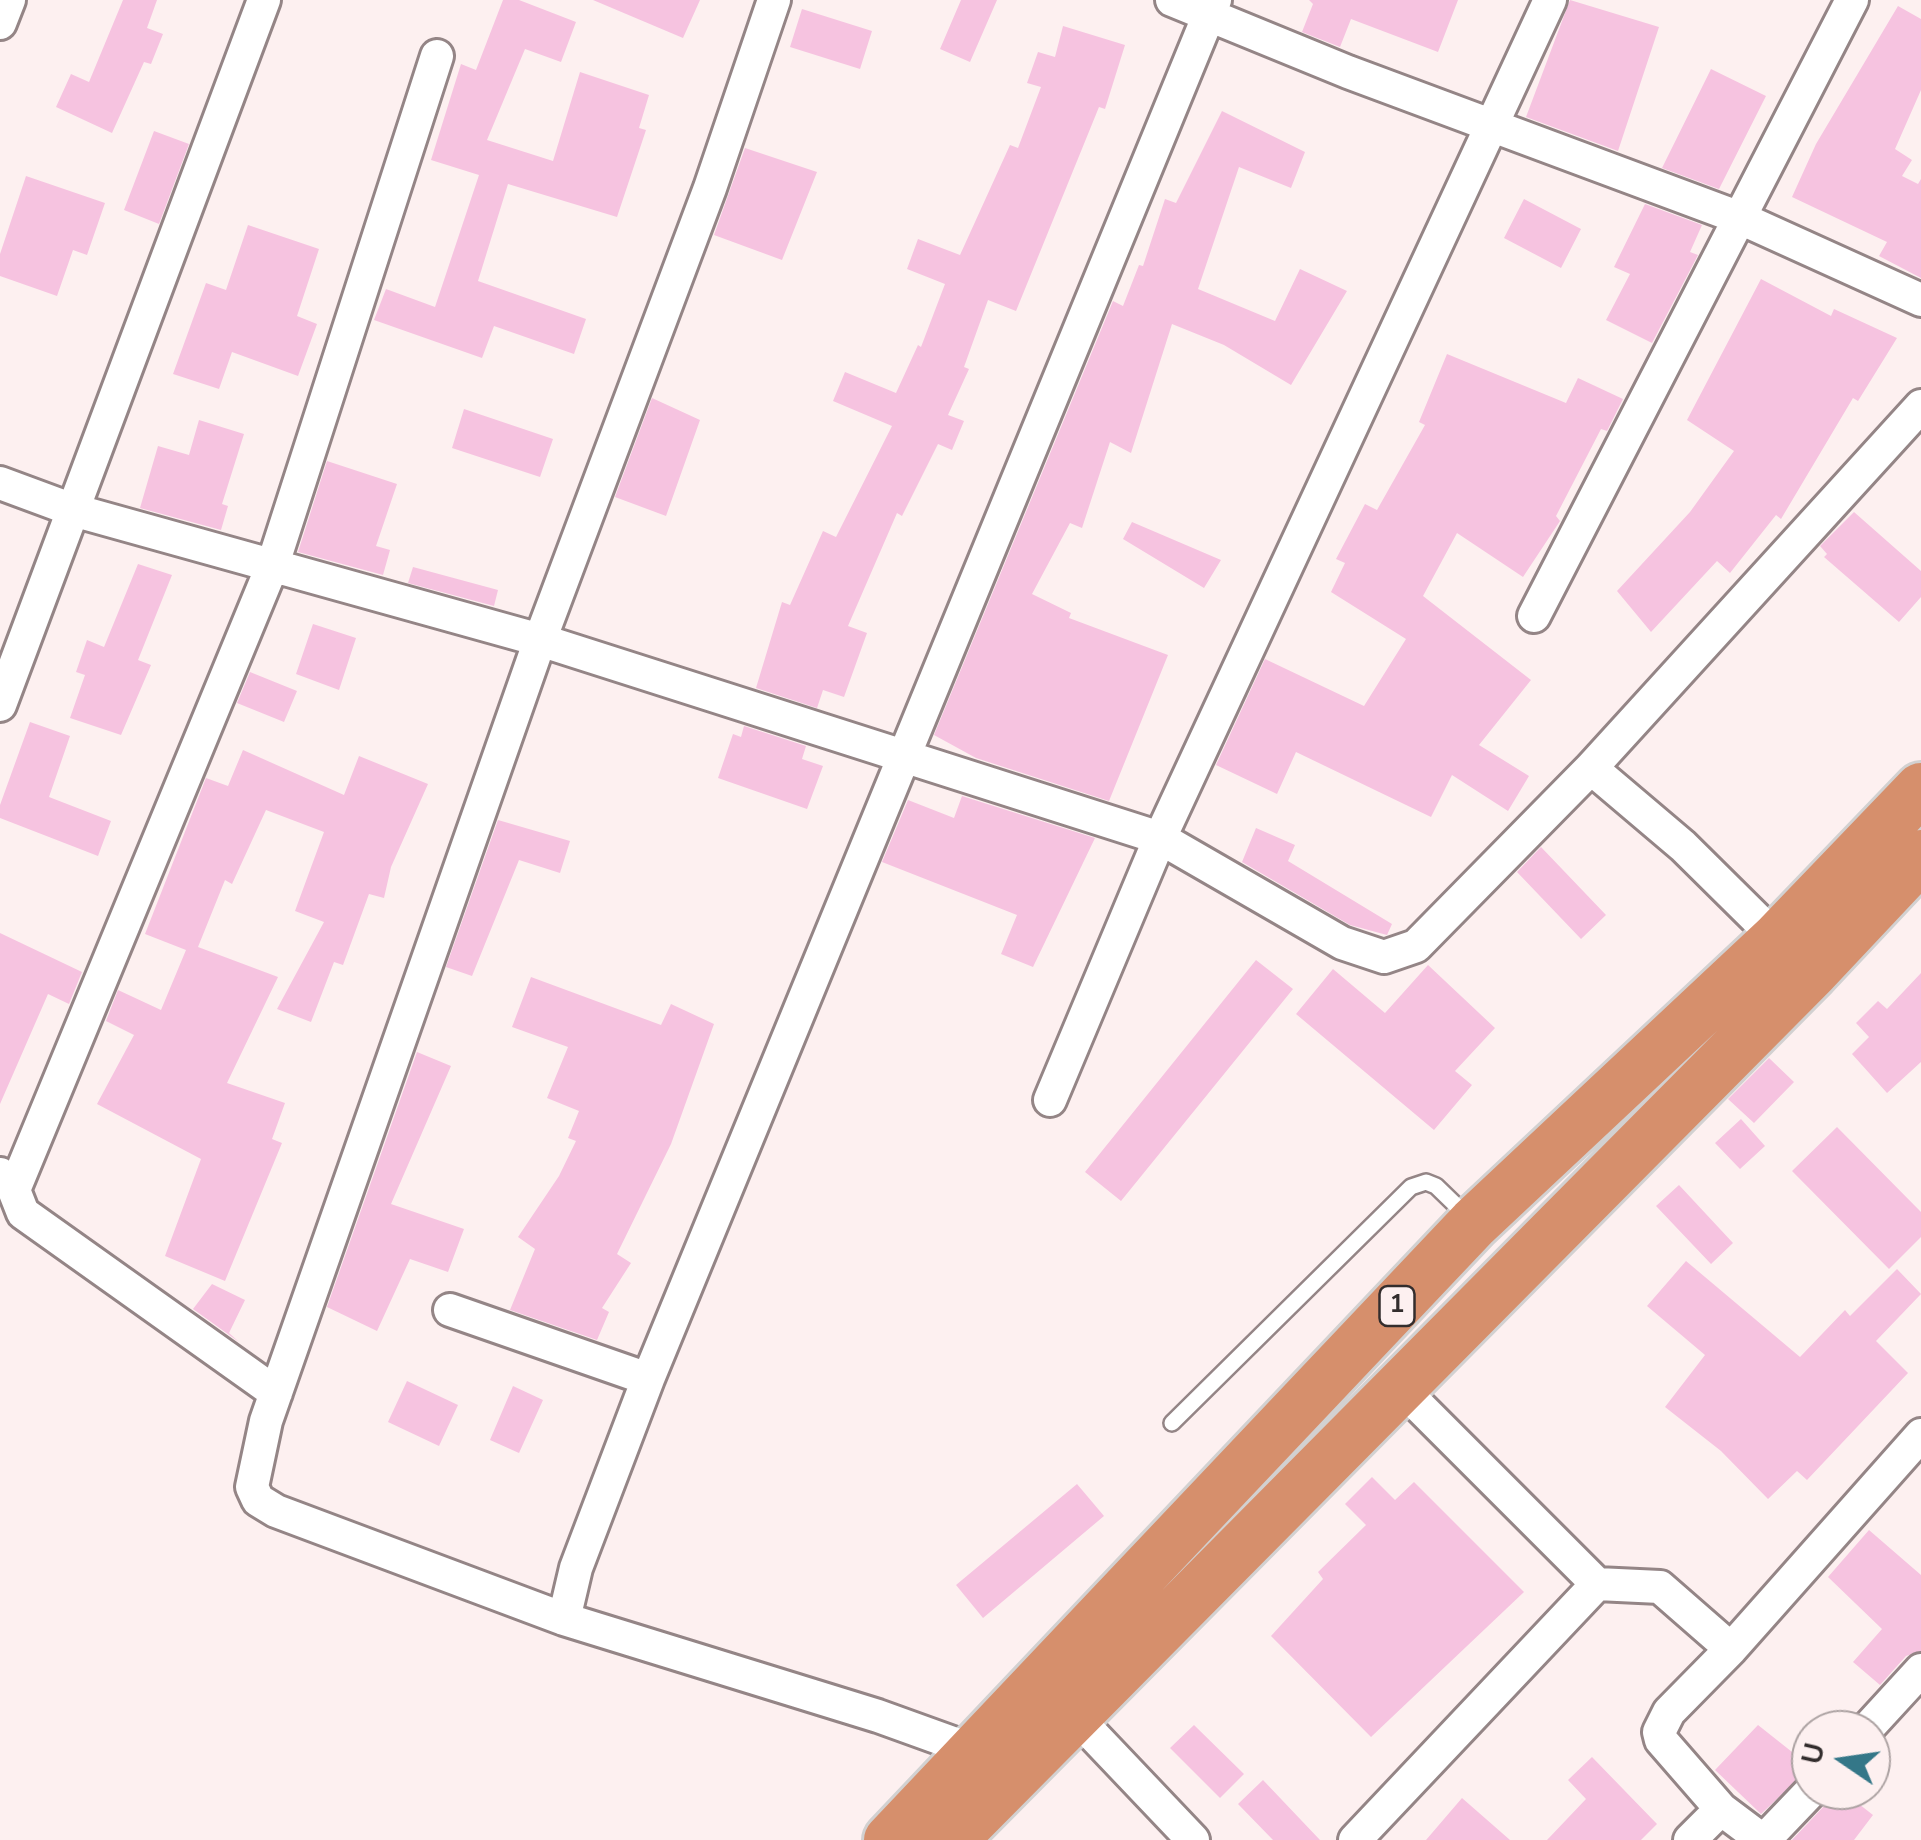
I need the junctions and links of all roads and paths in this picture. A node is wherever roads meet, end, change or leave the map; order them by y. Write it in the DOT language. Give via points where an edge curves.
graph roads {
  1 [pos="9,0"];
  2 [pos="264,0"];
  3 [pos="774,0"];
  4 [pos="1172,0"];
  5 [pos="1550,0"];
  6 [pos="1852,0"];
  7 [pos="1212,8"];
  8 [pos="0,24"];
  9 [pos="437,56"];
  10 [pos="1494,127"];
  11 [pos="1740,218"];
  12 [pos="1921,300"];
  13 [pos="1921,406"];
  14 [pos="0,483"];
  15 [pos="73,510"];
  16 [pos="272,564"];
  17 [pos="1534,616"];
  18 [pos="540,640"];
  19 [pos="0,705"];
  20 [pos="907,754"];
  21 [pos="1591,768"];
  22 [pos="1921,789"];
  23 [pos="1160,838"];
  24 [pos="1921,856"];
  25 [pos="1777,940"];
  26 [pos="1050,1100"];
  27 [pos="7,1182"];
  28 [pos="1474,1224"];
  29 [pos="450,1310"];
  30 [pos="648,1379"];
  31 [pos="1398,1386"];
  32 [pos="271,1407"];
  33 [pos="1172,1423"];
  34 [pos="1921,1434"];
  35 [pos="1597,1584"];
  36 [pos="570,1592"];
  37 [pos="1732,1649"];
  38 [pos="1921,1670"];
  39 [pos="1884,1710"];
  40 [pos="1076,1718"];
  41 [pos="975,1750"];
  42 [pos="1721,1809"];
  43 [pos="1793,1810"];
  44 [pos="890,1840"];
  45 [pos="951,1840"];
  46 [pos="1193,1840"];
  47 [pos="1355,1840"];
  48 [pos="1690,1840"];
  1 -- 8 [label="street"];
  2 -- 15 [label="street"];
  3 -- 18 [label="street"];
  4 -- 7 [label="street"];
  5 -- 10 [label="street"];
  6 -- 11 [label="street"];
  7 -- 10 [label="street"];
  7 -- 20 [label="street"];
  9 -- 16 [label="street"];
  10 -- 11 [label="street"];
  10 -- 23 [label="street"];
  11 -- 12 [label="street"];
  11 -- 17 [label="street"];
  13 -- 21 [label="street"];
  14 -- 15 [label="street"];
  15 -- 16 [label="street"];
  15 -- 19 [label="street"];
  16 -- 18 [label="street"];
  16 -- 27 [label="street"];
  18 -- 20 [label="street"];
  18 -- 32 [label="street"];
  20 -- 23 [label="street"];
  20 -- 30 [label="street"];
  21 -- 23 [label="street" via="1416,946 1399,955 1360,952"];
  21 -- 25 [label="street" via="1683,846"];
  22 -- 25 [label="highway, 1"];
  23 -- 26 [label="street"];
  24 -- 31 [label="highway, 1"];
  25 -- 28 [label="highway, 1"];
  27 -- 32 [label="street" via="23,1214"];
  28 -- 33 [label="lane" via="1436,1186 1411,1187"];
  28 -- 41 [label="highway, 1"];
  29 -- 30 [label="street"];
  30 -- 36 [label="street"];
  31 -- 35 [label="street"];
  31 -- 40 [label="highway, 1"];
  32 -- 36 [label="street" via="254,1464 254,1494 276,1512"];
  34 -- 37 [label="street"];
  35 -- 37 [label="street" via="1660,1587"];
  35 -- 47 [label="street"];
  36 -- 41 [label="street"];
  37 -- 42 [label="street" via="1668,1712 1659,1732"];
  38 -- 39 [label="street"];
  40 -- 45 [label="highway, 1"];
  40 -- 46 [label="street"];
  41 -- 44 [label="highway, 1"];
  42 -- 43 [label="street" via="1751,1833 1768,1836"];
  42 -- 48 [label="street"];
}
